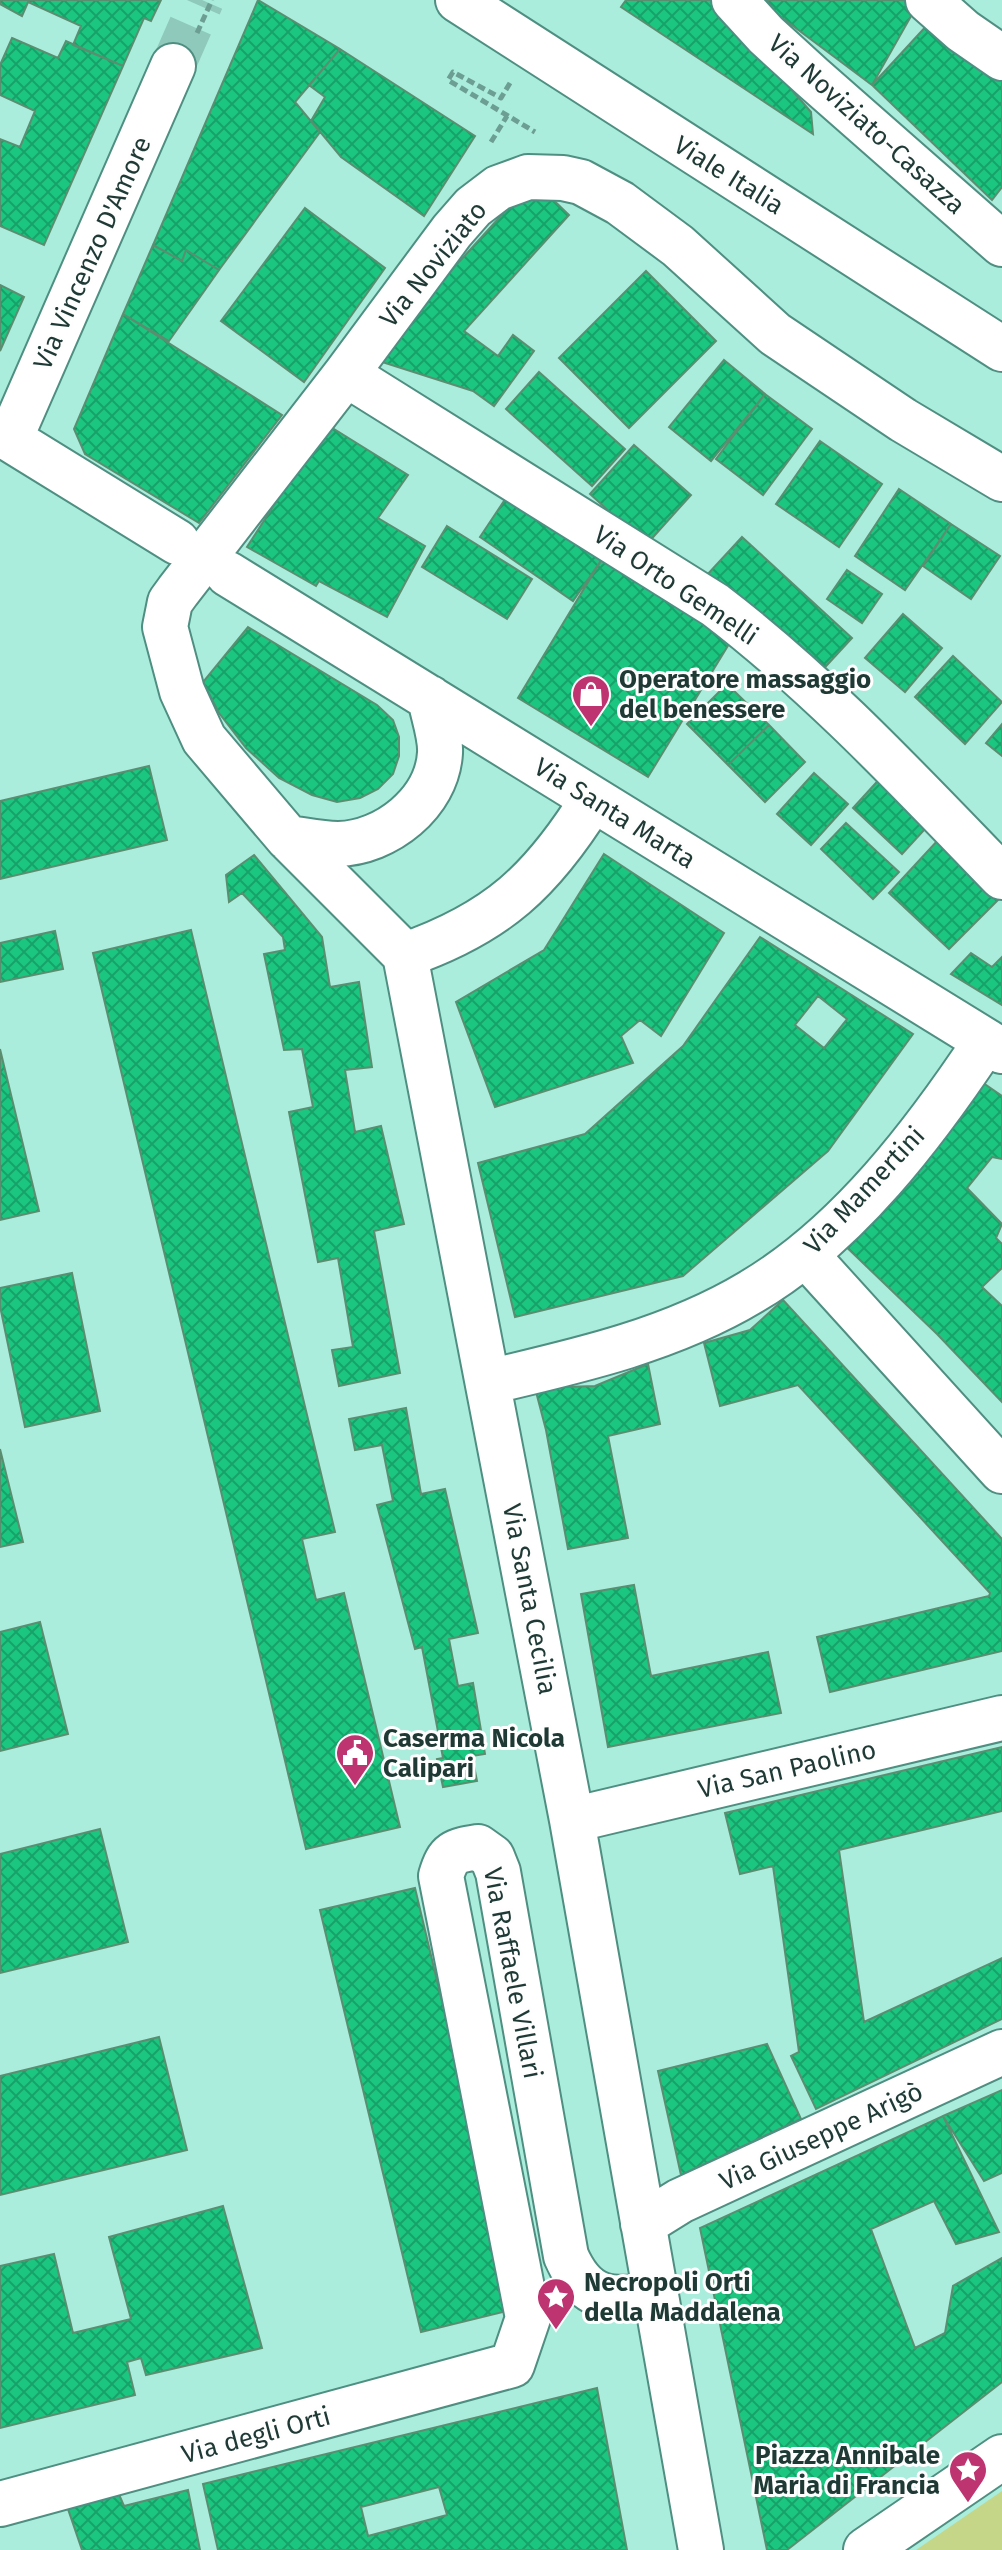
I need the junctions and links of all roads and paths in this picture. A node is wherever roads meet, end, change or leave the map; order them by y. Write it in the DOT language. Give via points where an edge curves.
graph roads {
  1 [pos="458,0"];
  2 [pos="734,0"];
  3 [pos="928,0"];
  4 [pos="531,48"];
  5 [pos="1002,58"];
  6 [pos="173,66"];
  7 [pos="507,116"];
  8 [pos="1002,244"];
  9 [pos="1002,349"];
  10 [pos="346,374"];
  11 [pos="5,436"];
  12 [pos="1002,479"];
  13 [pos="177,542"];
  14 [pos="228,574"];
  15 [pos="430,698"];
  16 [pos="593,799"];
  17 [pos="288,838"];
  18 [pos="1002,877"];
  19 [pos="405,955"];
  20 [pos="994,1046"];
  21 [pos="806,1255"];
  22 [pos="488,1382"];
  23 [pos="1002,1471"];
  24 [pos="1002,1718"];
  25 [pos="572,1820"];
  26 [pos="1002,2052"];
  27 [pos="643,2224"];
  28 [pos="656,2295"];
  29 [pos="512,2365"];
  30 [pos="1002,2457"];
  31 [pos="0,2504"];
  32 [pos="701,2550"];
  33 [pos="866,2550"];
  1 -- 4 [label="street, Viale Italia"];
  2 -- 8 [label="street, Via Noviziato-Casazza" via="812,77"];
  3 -- 5 [label="street"];
  4 -- 7 [label="path" via="501,98 453,72 448,80"];
  4 -- 9 [label="street, Viale Italia"];
  6 -- 11 [label="street, Via Vincenzo D'Amore"];
  10 -- 12 [label="street, Via Noviziato" via="473,207 512,182 563,178 581,182 641,216 775,334"];
  10 -- 17 [label="street, Via Noviziato" via="178,591 166,614 182,691 204,739"];
  10 -- 18 [label="street, Via Orto Gemelli" via="715,605 826,698"];
  11 -- 13 [label="street"];
  14 -- 15 [label="street, Via Santa Marta"];
  15 -- 16 [label="street, Via Santa Marta"];
  15 -- 17 [label="street" via="440,752 436,772 404,821 373,837 339,844"];
  16 -- 19 [label="street" via="545,869 513,897 479,924"];
  16 -- 20 [label="street, Via Santa Marta"];
  17 -- 19 [label="street"];
  19 -- 22 [label="street, Via Santa Cecilia"];
  20 -- 21 [label="street, Via Mamertini" via="912,1145"];
  21 -- 22 [label="street, Via Mamertini" via="752,1292 657,1337"];
  21 -- 23 [label="street"];
  22 -- 25 [label="street, Via Santa Cecilia"];
  24 -- 25 [label="street, Via San Paolino"];
  25 -- 27 [label="street, Via Santa Cecilia"];
  26 -- 27 [label="street, Via Giuseppe Arigò" via="680,2201"];
  27 -- 28 [label="street, Via Santa Cecilia"];
  28 -- 29 [label="street, Via Raffaele Villari" via="596,2295 576,2278 566,2256 498,1872 492,1857 478,1847 456,1851 441,1876 528,2318"];
  28 -- 32 [label="street, Via Santa Cecilia"];
  29 -- 31 [label="street, Via degli Orti"];
  30 -- 33 [label="street"];
}
